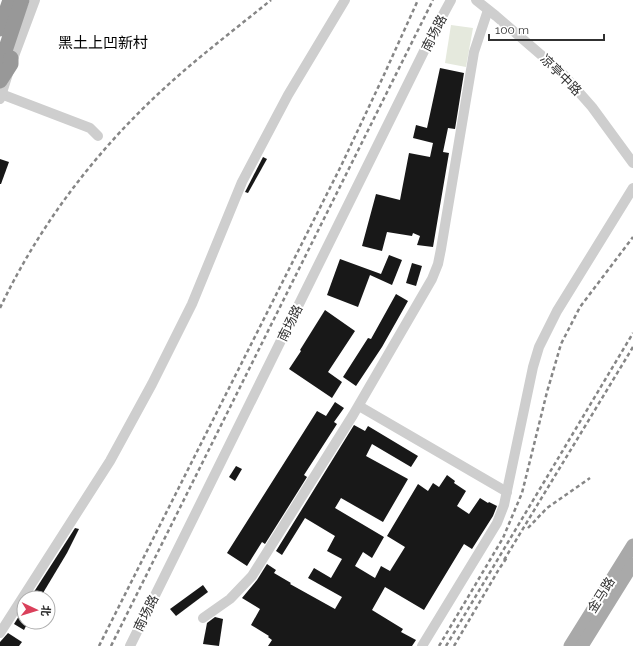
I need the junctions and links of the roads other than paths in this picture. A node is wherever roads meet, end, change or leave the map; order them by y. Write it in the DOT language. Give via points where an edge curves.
graph roads {
  1 [pos="10,0"];
  2 [pos="22,0"];
  3 [pos="35,0"];
  4 [pos="345,0"];
  5 [pos="451,0"];
  6 [pos="476,0"];
  7 [pos="488,10"];
  8 [pos="3,30"];
  9 [pos="6,65"];
  10 [pos="0,92"];
  11 [pos="98,136"];
  12 [pos="633,163"];
  13 [pos="633,188"];
  14 [pos="359,406"];
  15 [pos="507,492"];
  16 [pos="633,545"];
  17 [pos="633,564"];
  18 [pos="204,618"];
  19 [pos="0,633"];
  20 [pos="130,646"];
  21 [pos="422,646"];
  22 [pos="570,646"];
  23 [pos="582,646"];
  1 -- 8 [label="highway"];
  2 -- 8 [label="highway"];
  3 -- 9 [label="street"];
  4 -- 19 [label="street" via="288,95 242,182 192,304 149,390 110,461"];
  5 -- 20 [label="street, 南场路"];
  6 -- 7 [label="street, 凉亭中路"];
  7 -- 12 [label="street, 凉亭中路" via="562,73 592,107"];
  7 -- 14 [label="street" via="474,52 438,264"];
  8 -- 9 [label="highway"];
  9 -- 10 [label="highway"];
  10 -- 11 [label="street" via="90,128"];
  13 -- 15 [label="street" via="557,311 539,346 532,367"];
  14 -- 15 [label="street"];
  14 -- 18 [label="street" via="252,576 230,600"];
  15 -- 21 [label="street" via="497,523"];
  16 -- 22 [label="main road, 金马路"];
  17 -- 23 [label="main road, 金马路"];
}
